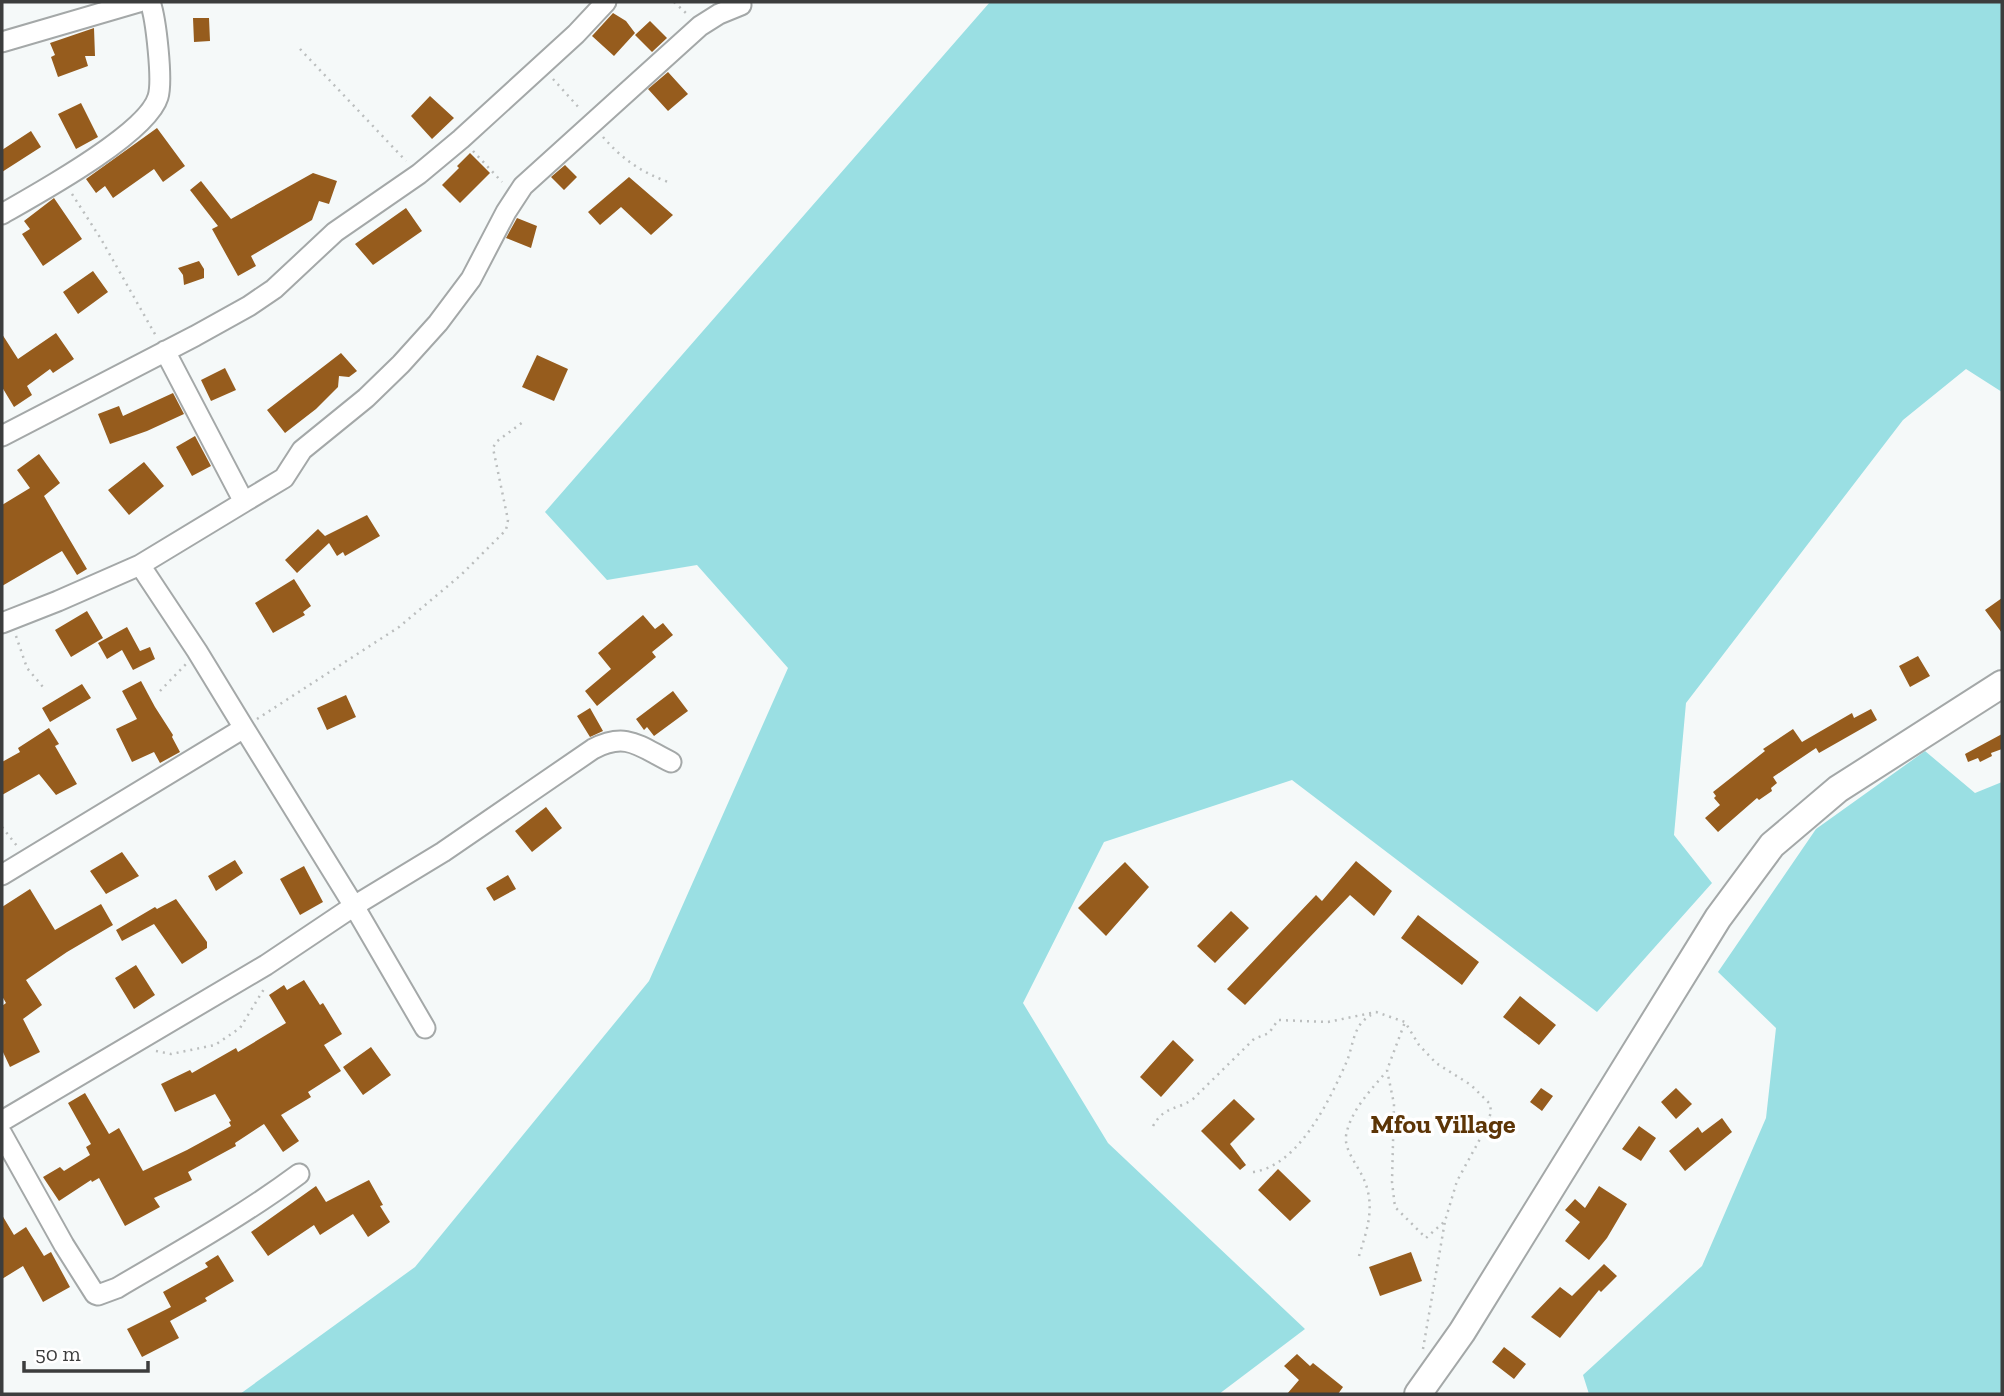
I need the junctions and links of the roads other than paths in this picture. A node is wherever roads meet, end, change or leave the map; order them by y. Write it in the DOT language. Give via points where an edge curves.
graph roads {
  1 [pos="139,2"];
  2 [pos="150,2"];
  3 [pos="606,2"];
  4 [pos="741,5"];
  5 [pos="2,42"];
  6 [pos="2,214"];
  7 [pos="164,351"];
  8 [pos="2,436"];
  9 [pos="244,502"];
  10 [pos="140,565"];
  11 [pos="6,621"];
  12 [pos="2002,684"];
  13 [pos="244,728"];
  14 [pos="671,762"];
  15 [pos="2,874"];
  16 [pos="354,906"];
  17 [pos="425,1028"];
  18 [pos="2,1121"];
  19 [pos="2,1134"];
  20 [pos="299,1174"];
  21 [pos="1423,1387"];
  1 -- 5 [label="street"];
  2 -- 6 [label="street" via="160,85 150,114 62,180"];
  3 -- 7 [label="street" via="419,174 335,232 257,300"];
  4 -- 9 [label="street" via="700,26 515,196 471,279 438,323 366,398 302,450 284,478"];
  7 -- 8 [label="street"];
  7 -- 9 [label="street"];
  9 -- 10 [label="street"];
  10 -- 11 [label="street"];
  10 -- 13 [label="street"];
  12 -- 21 [label="main road" via="1838,789 1772,845 1718,918 1462,1332"];
  13 -- 15 [label="street"];
  13 -- 16 [label="street"];
  14 -- 16 [label="street" via="626,740 608,741"];
  16 -- 17 [label="street"];
  16 -- 18 [label="street" via="266,965"];
  19 -- 20 [label="street" via="64,1245 98,1295 227,1222"];
}
